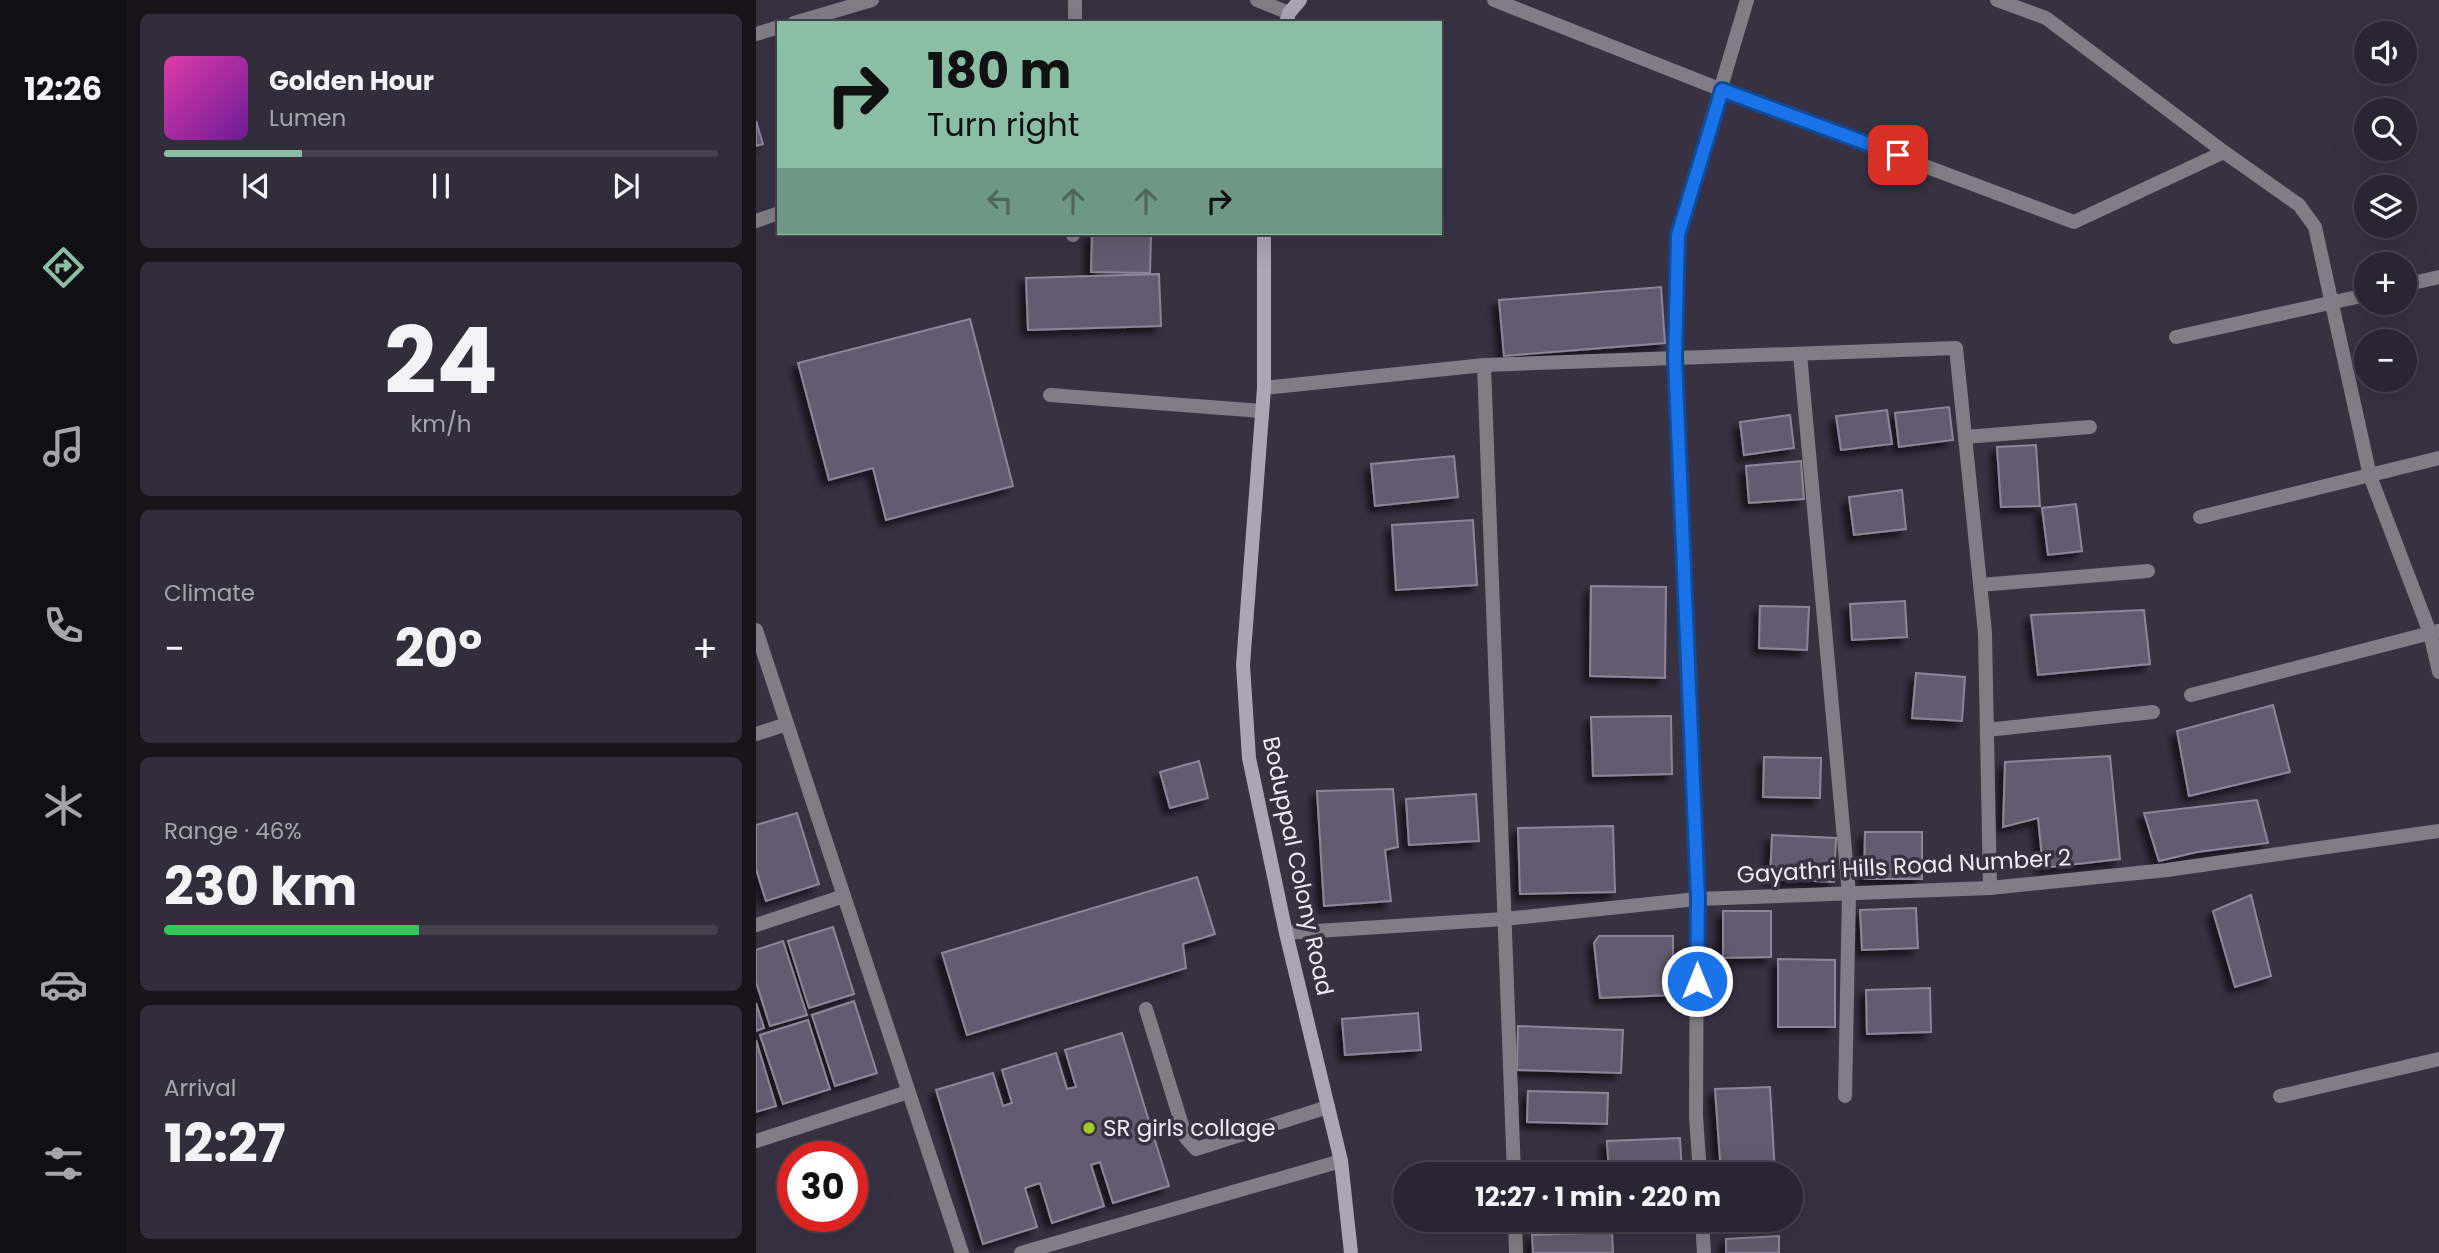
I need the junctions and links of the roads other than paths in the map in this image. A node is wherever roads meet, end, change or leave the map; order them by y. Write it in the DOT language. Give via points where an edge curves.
graph roads {
  1 [pos="872,0"];
  2 [pos="1075,0"];
  3 [pos="1257,0"];
  4 [pos="1300,0"];
  5 [pos="1494,0"];
  6 [pos="1747,0"];
  7 [pos="1997,0"];
  8 [pos="1287,18"];
  9 [pos="801,21"];
  10 [pos="1075,21"];
  11 [pos="777,28"];
  12 [pos="756,34"];
  13 [pos="1722,90"];
  14 [pos="2224,152"];
  15 [pos="777,214"];
  16 [pos="756,221"];
  17 [pos="1265,235"];
  18 [pos="2439,277"];
  19 [pos="2417,282"];
  20 [pos="2354,298"];
  21 [pos="2330,304"];
  22 [pos="2176,337"];
  23 [pos="1801,354"];
  24 [pos="1675,358"];
  25 [pos="1484,365"];
  26 [pos="1264,388"];
  27 [pos="1050,395"];
  28 [pos="1262,411"];
  29 [pos="2090,427"];
  30 [pos="1965,437"];
  31 [pos="2439,458"];
  32 [pos="2370,475"];
  33 [pos="2200,517"];
  34 [pos="2148,571"];
  35 [pos="1980,585"];
  36 [pos="756,630"];
  37 [pos="2435,632"];
  38 [pos="2439,672"];
  39 [pos="2191,695"];
  40 [pos="2153,712"];
  41 [pos="787,724"];
  42 [pos="1987,730"];
  43 [pos="756,734"];
  44 [pos="2439,831"];
  45 [pos="1990,888"];
  46 [pos="1849,894"];
  47 [pos="844,896"];
  48 [pos="1698,899"];
  49 [pos="1504,919"];
  50 [pos="756,925"];
  51 [pos="1286,933"];
  52 [pos="1146,1009"];
  53 [pos="2439,1059"];
  54 [pos="908,1092"];
  55 [pos="1845,1096"];
  56 [pos="2280,1096"];
  57 [pos="1328,1107"];
  58 [pos="756,1141"];
  59 [pos="1341,1161"];
  60 [pos="1514,1162"];
  61 [pos="1699,1162"];
  62 [pos="1515,1232"];
  63 [pos="1703,1232"];
  64 [pos="962,1253"];
  65 [pos="1021,1253"];
  66 [pos="1351,1253"];
  67 [pos="1516,1253"];
  68 [pos="1704,1253"];
  1 -- 9 [label="street"];
  2 -- 10 [label="street"];
  3 -- 8 [label="street"];
  4 -- 8 [label="street"];
  5 -- 13 [label="street"];
  6 -- 13 [label="street"];
  7 -- 14 [label="street" via="2046,18"];
  11 -- 12 [label="street"];
  13 -- 14 [label="street" via="2074,222"];
  13 -- 24 [label="street" via="1678,235"];
  14 -- 21 [label="street" via="2307,213 2315,227"];
  15 -- 16 [label="street"];
  17 -- 26 [label="street, Boduppal Colony Road"];
  18 -- 19 [label="street"];
  20 -- 21 [label="street"];
  21 -- 22 [label="street"];
  21 -- 32 [label="street"];
  23 -- 24 [label="street"];
  23 -- 30 [label="street" via="1956,348"];
  23 -- 46 [label="street"];
  24 -- 25 [label="street"];
  24 -- 48 [label="street"];
  25 -- 26 [label="street"];
  25 -- 49 [label="street"];
  26 -- 28 [label="street, Boduppal Colony Road"];
  27 -- 28 [label="street"];
  28 -- 51 [label="street, Boduppal Colony Road" via="1242,665 1249,758"];
  29 -- 30 [label="street"];
  30 -- 35 [label="street"];
  31 -- 32 [label="street"];
  32 -- 33 [label="street"];
  32 -- 37 [label="street"];
  34 -- 35 [label="street"];
  35 -- 42 [label="street"];
  36 -- 41 [label="street"];
  37 -- 38 [label="street"];
  37 -- 39 [label="street"];
  40 -- 42 [label="street"];
  41 -- 43 [label="street"];
  41 -- 47 [label="street"];
  42 -- 45 [label="street"];
  44 -- 45 [label="street, Gayathri Hills Road Number 2" via="2167,870"];
  45 -- 46 [label="street, Gayathri Hills Road Number 2"];
  46 -- 48 [label="street, Gayathri Hills Road Number 2"];
  46 -- 55 [label="street"];
  47 -- 50 [label="street"];
  47 -- 54 [label="street"];
  48 -- 49 [label="street, Gayathri Hills Road Number 2"];
  48 -- 61 [label="street"];
  49 -- 51 [label="street, Gayathri Hills Road Number 2"];
  49 -- 60 [label="street"];
  51 -- 57 [label="street, Boduppal Colony Road"];
  52 -- 57 [label="street" via="1186,1138 1196,1149"];
  53 -- 56 [label="street"];
  54 -- 58 [label="street"];
  54 -- 64 [label="street"];
  57 -- 59 [label="street, Boduppal Colony Road"];
  59 -- 65 [label="street"];
  59 -- 66 [label="street, Boduppal Colony Road"];
  62 -- 67 [label="street"];
  63 -- 68 [label="street"];
}
